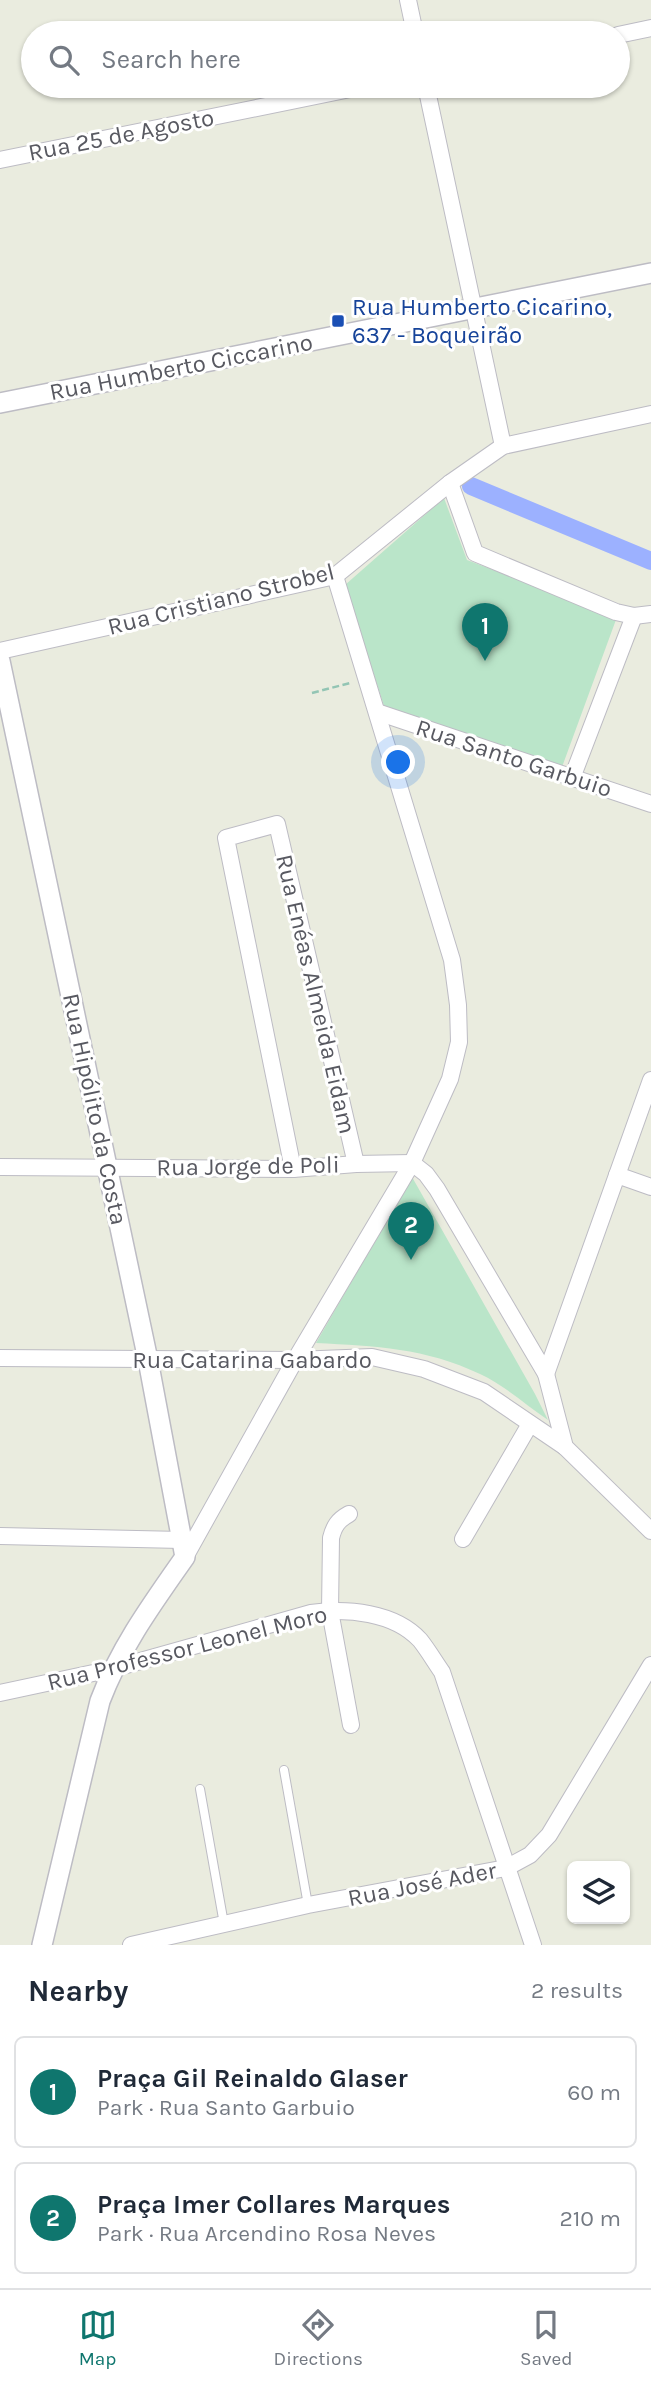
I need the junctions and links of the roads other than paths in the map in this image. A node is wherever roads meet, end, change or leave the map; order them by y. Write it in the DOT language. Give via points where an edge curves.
graph roads {
  1 [pos="408,0"];
  2 [pos="412,21"];
  3 [pos="651,28"];
  4 [pos="630,32"];
  5 [pos="306,98"];
  6 [pos="429,98"];
  7 [pos="0,160"];
  8 [pos="651,273"];
  9 [pos="473,308"];
  10 [pos="0,403"];
  11 [pos="651,414"];
  12 [pos="503,446"];
  13 [pos="450,483"];
  14 [pos="335,576"];
  15 [pos="651,614"];
  16 [pos="634,616"];
  17 [pos="0,651"];
  18 [pos="0,661"];
  19 [pos="377,712"];
  20 [pos="572,778"];
  21 [pos="651,804"];
  22 [pos="651,1080"];
  23 [pos="412,1163"];
  24 [pos="356,1164"];
  25 [pos="0,1167"];
  26 [pos="107,1168"];
  27 [pos="293,1169"];
  28 [pos="617,1175"];
  29 [pos="651,1187"];
  30 [pos="0,1358"];
  31 [pos="148,1360"];
  32 [pos="295,1360"];
  33 [pos="546,1374"];
  34 [pos="530,1424"];
  35 [pos="565,1447"];
  36 [pos="349,1514"];
  37 [pos="651,1531"];
  38 [pos="0,1536"];
  39 [pos="463,1539"];
  40 [pos="183,1549"];
  41 [pos="330,1611"];
  42 [pos="651,1665"];
  43 [pos="112,1669"];
  44 [pos="0,1693"];
  45 [pos="351,1725"];
  46 [pos="284,1770"];
  47 [pos="200,1789"];
  48 [pos="506,1868"];
  49 [pos="308,1905"];
  50 [pos="224,1924"];
  51 [pos="42,1945"];
  52 [pos="131,1945"];
  53 [pos="533,1945"];
  1 -- 2 [label="street"];
  3 -- 4 [label="street"];
  5 -- 7 [label="street, Rua 25 de Agosto"];
  6 -- 9 [label="street"];
  8 -- 9 [label="street, Rua Humberto Ciccarino"];
  9 -- 10 [label="street, Rua Humberto Ciccarino"];
  9 -- 12 [label="street"];
  11 -- 12 [label="street, Rua Cristiano Strobel"];
  12 -- 13 [label="street, Rua Cristiano Strobel"];
  13 -- 14 [label="street, Rua Cristiano Strobel"];
  13 -- 16 [label="street" via="475,553"];
  14 -- 17 [label="street, Rua Cristiano Strobel"];
  14 -- 19 [label="street"];
  15 -- 16 [label="street"];
  16 -- 20 [label="street"];
  18 -- 26 [label="street, Rua Hipólito da Costa"];
  19 -- 20 [label="street, Rua Santo Garbuio"];
  19 -- 23 [label="street" via="452,960 458,1005 459,1042 450,1079"];
  20 -- 21 [label="street, Rua Santo Garbuio"];
  22 -- 28 [label="street"];
  23 -- 24 [label="street, Rua Jorge de Poli"];
  23 -- 32 [label="street"];
  23 -- 33 [label="street" via="437,1189"];
  24 -- 27 [label="street, Rua Jorge de Poli"];
  24 -- 27 [label="street, Rua Enéas Almeida Eidam" via="277,824 226,838"];
  25 -- 26 [label="street, Rua Jorge de Poli"];
  26 -- 27 [label="street, Rua Jorge de Poli"];
  26 -- 31 [label="street, Rua Hipólito da Costa"];
  28 -- 29 [label="street"];
  28 -- 33 [label="street"];
  30 -- 31 [label="street, Rua Catarina Gabardo"];
  31 -- 32 [label="street, Rua Catarina Gabardo"];
  31 -- 40 [label="street, Rua Hipólito da Costa"];
  32 -- 34 [label="street, Rua Catarina Gabardo" via="372,1357 424,1369 484,1392"];
  32 -- 40 [label="street"];
  33 -- 35 [label="street"];
  34 -- 35 [label="street, Rua Catarina Gabardo"];
  34 -- 39 [label="street"];
  35 -- 37 [label="street, Rua Catarina Gabardo"];
  36 -- 41 [label="street" via="339,1519 331,1538"];
  38 -- 40 [label="street"];
  40 -- 43 [label="street"];
  41 -- 43 [label="street, Rua Professor Leonel Moro"];
  41 -- 45 [label="street"];
  41 -- 48 [label="street, Rua Professor Leonel Moro" via="364,1613 397,1623 419,1640 442,1672"];
  42 -- 48 [label="street, Rua José Ader" via="549,1835 530,1855"];
  43 -- 44 [label="street, Rua Professor Leonel Moro"];
  43 -- 51 [label="street" via="100,1701"];
  46 -- 49 [label="lane"];
  47 -- 50 [label="lane"];
  48 -- 49 [label="street, Rua José Ader"];
  48 -- 53 [label="street, Rua Professor Leonel Moro"];
  49 -- 50 [label="street, Rua José Ader"];
  50 -- 52 [label="street, Rua José Ader"];
}
